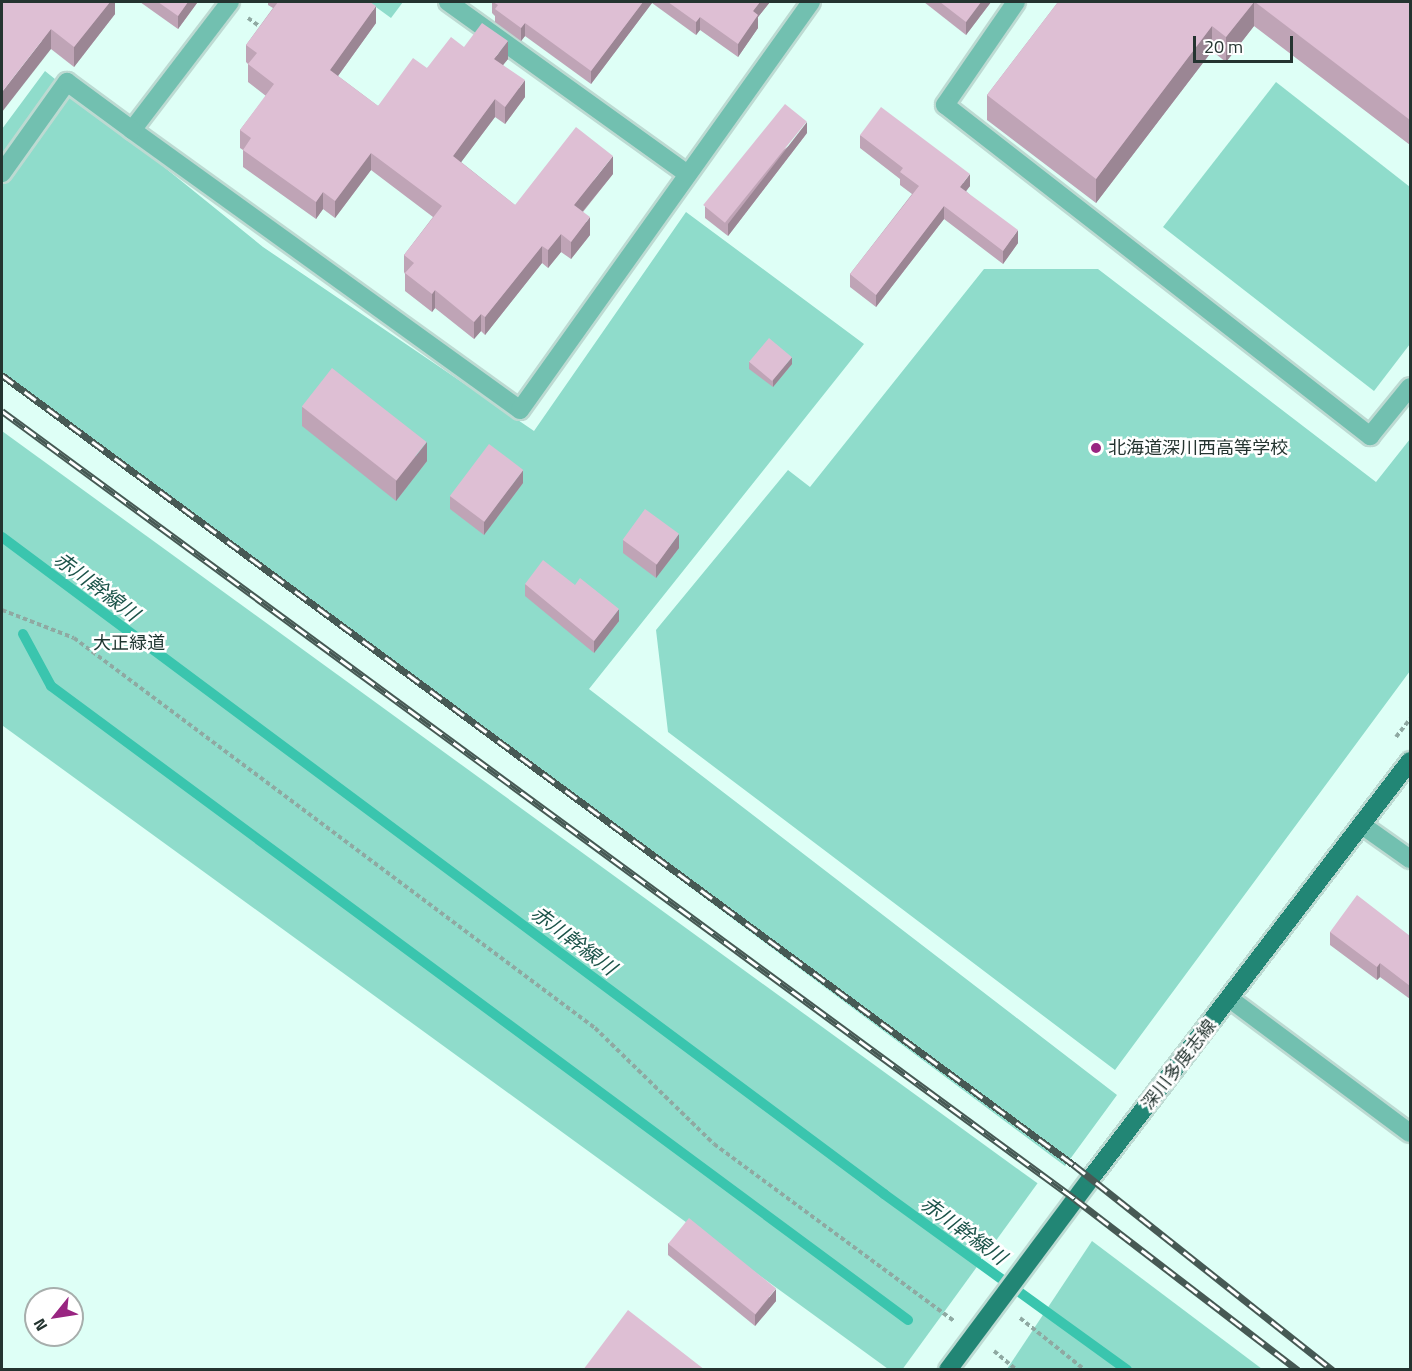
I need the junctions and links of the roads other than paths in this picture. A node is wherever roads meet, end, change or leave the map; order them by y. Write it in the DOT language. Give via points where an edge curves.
graph roads {
  1 [pos="448,2"];
  2 [pos="811,2"];
  3 [pos="1016,2"];
  4 [pos="229,3"];
  5 [pos="132,130"];
  6 [pos="2,173"];
  7 [pos="687,174"];
  8 [pos="1410,387"];
  9 [pos="1410,761"];
  10 [pos="1362,825"];
  11 [pos="1410,859"];
  12 [pos="1230,999"];
  13 [pos="1410,1133"];
  14 [pos="948,1370"];
  1 -- 7 [label="street"];
  2 -- 7 [label="street"];
  3 -- 8 [label="street" via="945,105 1370,436"];
  4 -- 5 [label="street"];
  5 -- 6 [label="street" via="67,82"];
  5 -- 7 [label="street" via="520,410"];
  9 -- 10 [label="main road, 深川多度志線"];
  10 -- 11 [label="street"];
  10 -- 12 [label="main road, 深川多度志線"];
  12 -- 13 [label="street"];
  12 -- 14 [label="main road, 深川多度志線"];
}
